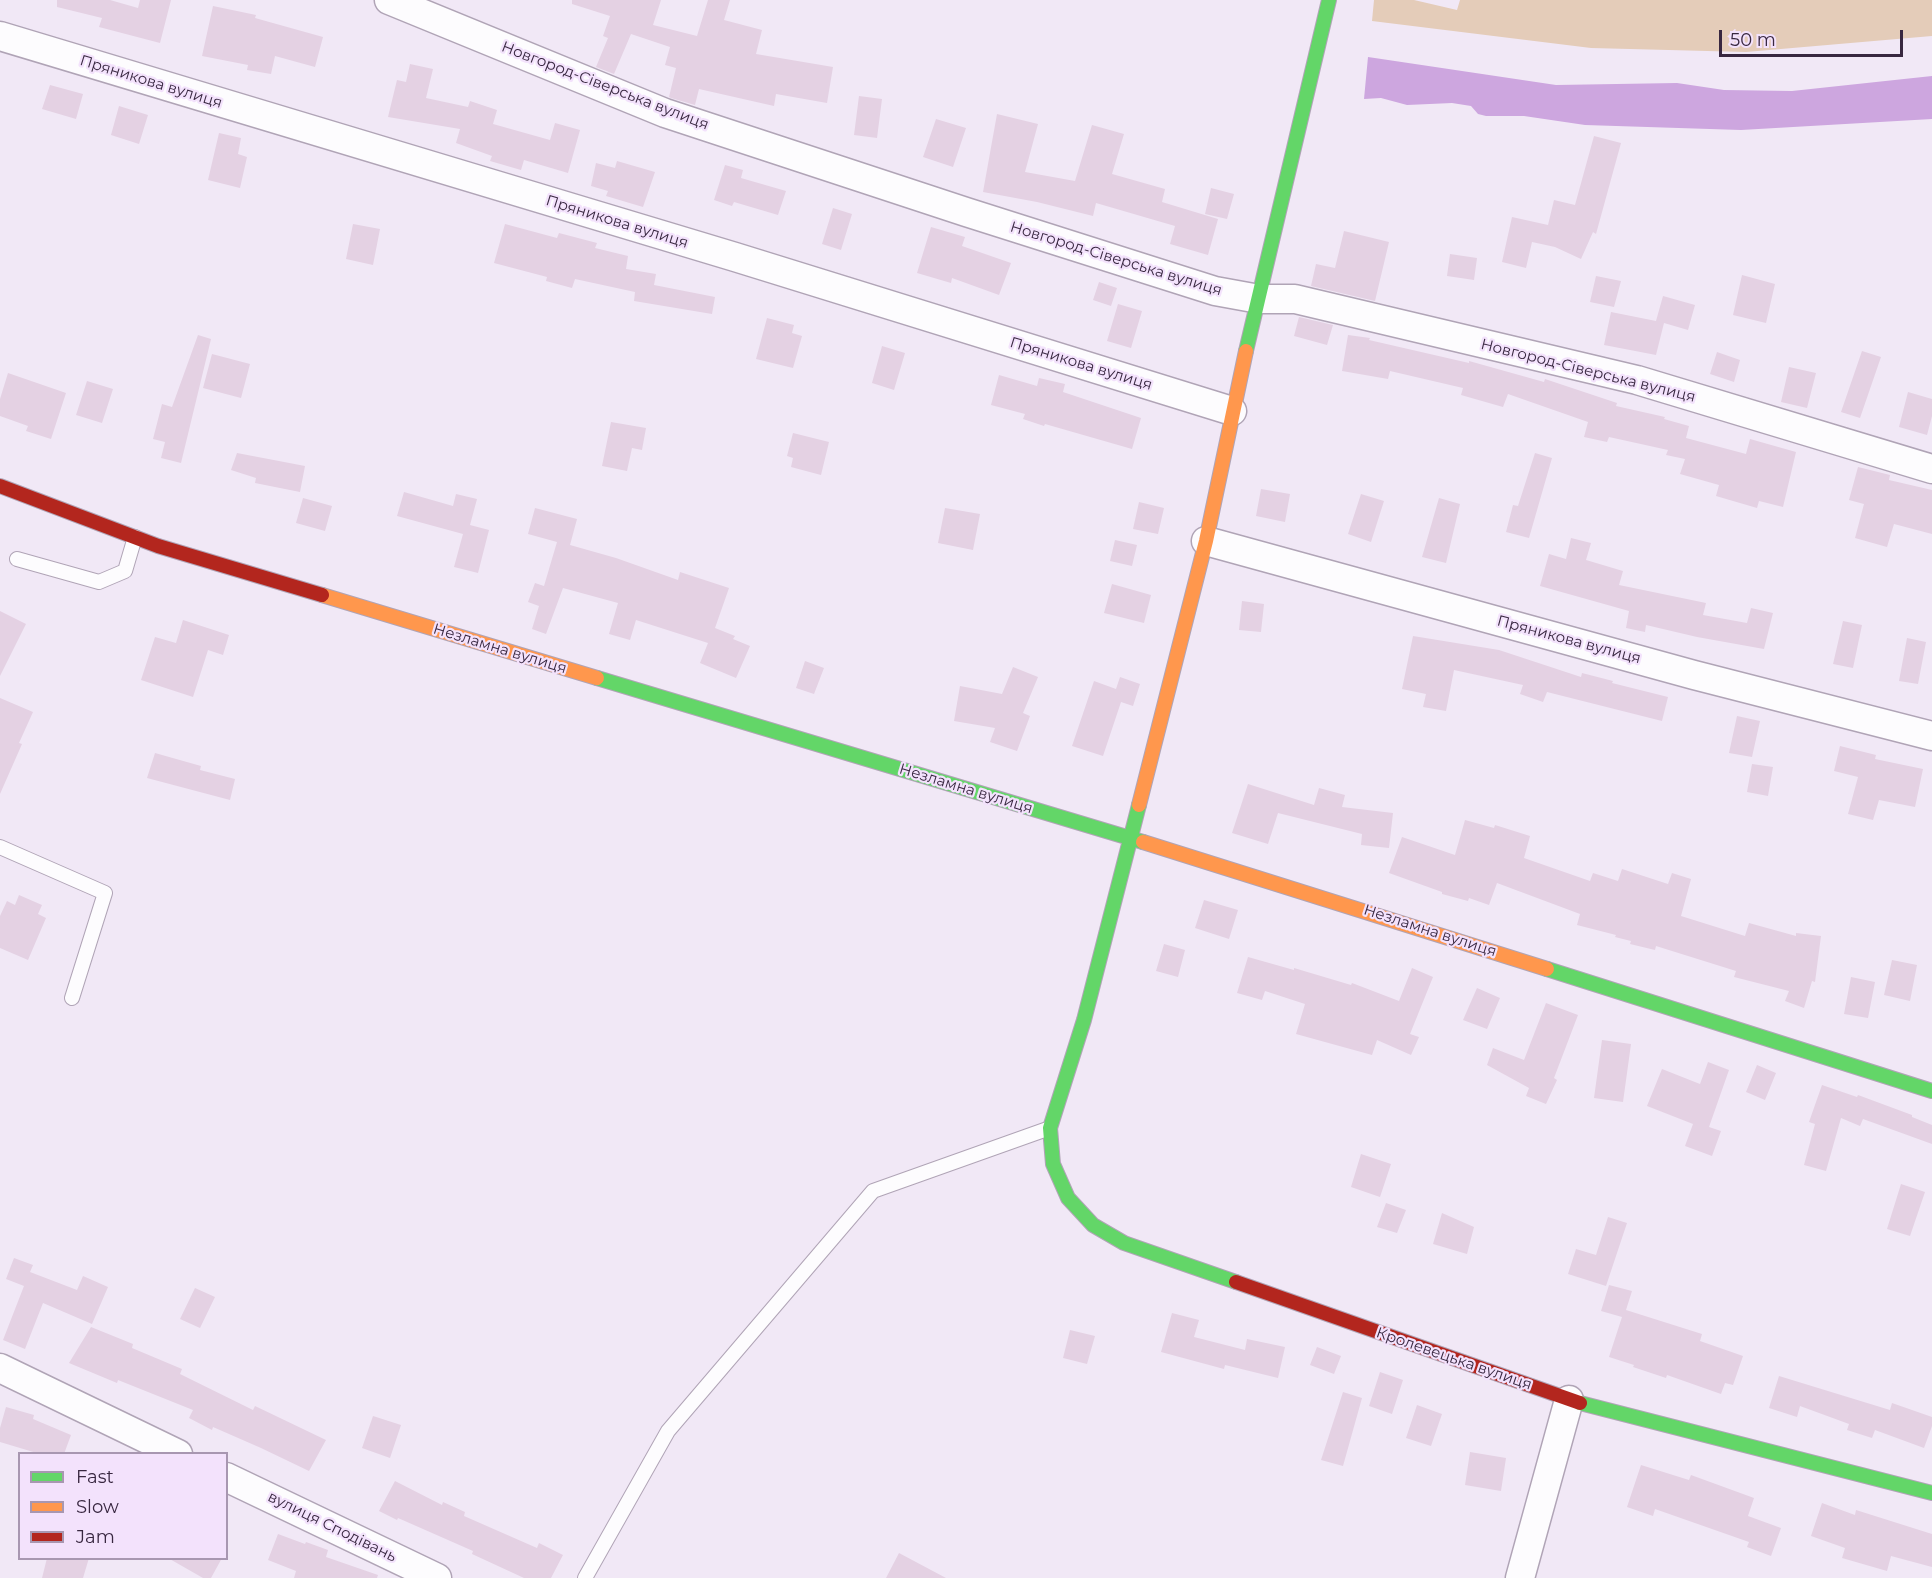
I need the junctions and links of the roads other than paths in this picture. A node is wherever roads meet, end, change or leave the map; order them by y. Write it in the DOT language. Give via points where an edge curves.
graph roads {
  1 [pos="389,0"];
  2 [pos="1329,0"];
  3 [pos="0,36"];
  4 [pos="1259,298"];
  5 [pos="1232,411"];
  6 [pos="1932,469"];
  7 [pos="0,486"];
  8 [pos="135,537"];
  9 [pos="1206,540"];
  10 [pos="17,559"];
  11 [pos="1932,736"];
  12 [pos="1130,838"];
  13 [pos="0,847"];
  14 [pos="72,998"];
  15 [pos="1932,1091"];
  16 [pos="1050,1128"];
  17 [pos="0,1368"];
  18 [pos="1569,1400"];
  19 [pos="174,1452"];
  20 [pos="228,1478"];
  21 [pos="1932,1493"];
  22 [pos="437,1578"];
  23 [pos="585,1578"];
  24 [pos="1520,1578"];
  1 -- 4 [label="street, Новгород-Сіверська вулиця" via="665,112 1215,291"];
  2 -- 4 [label="street"];
  3 -- 5 [label="street, Пряникова вулиця"];
  4 -- 5 [label="street"];
  4 -- 6 [label="street, Новгород-Сіверська вулиця" via="1295,299 1637,380"];
  5 -- 9 [label="street"];
  7 -- 8 [label="street, Незламна вулиця"];
  8 -- 10 [label="lane" via="125,571 99,582"];
  8 -- 12 [label="street, Незламна вулиця"];
  9 -- 11 [label="street, Пряникова вулиця" via="1694,675"];
  9 -- 12 [label="street"];
  12 -- 15 [label="street, Незламна вулиця"];
  12 -- 16 [label="street" via="1084,1020"];
  13 -- 14 [label="lane" via="105,893"];
  16 -- 18 [label="street, Кролевецька вулиця" via="1053,1164 1068,1198 1093,1225 1125,1243"];
  16 -- 23 [label="lane" via="873,1191 668,1431"];
  17 -- 19 [label="street"];
  18 -- 21 [label="street, Кролевецька вулиця"];
  18 -- 24 [label="street"];
  20 -- 22 [label="street, вулиця Сподівань"];
}
